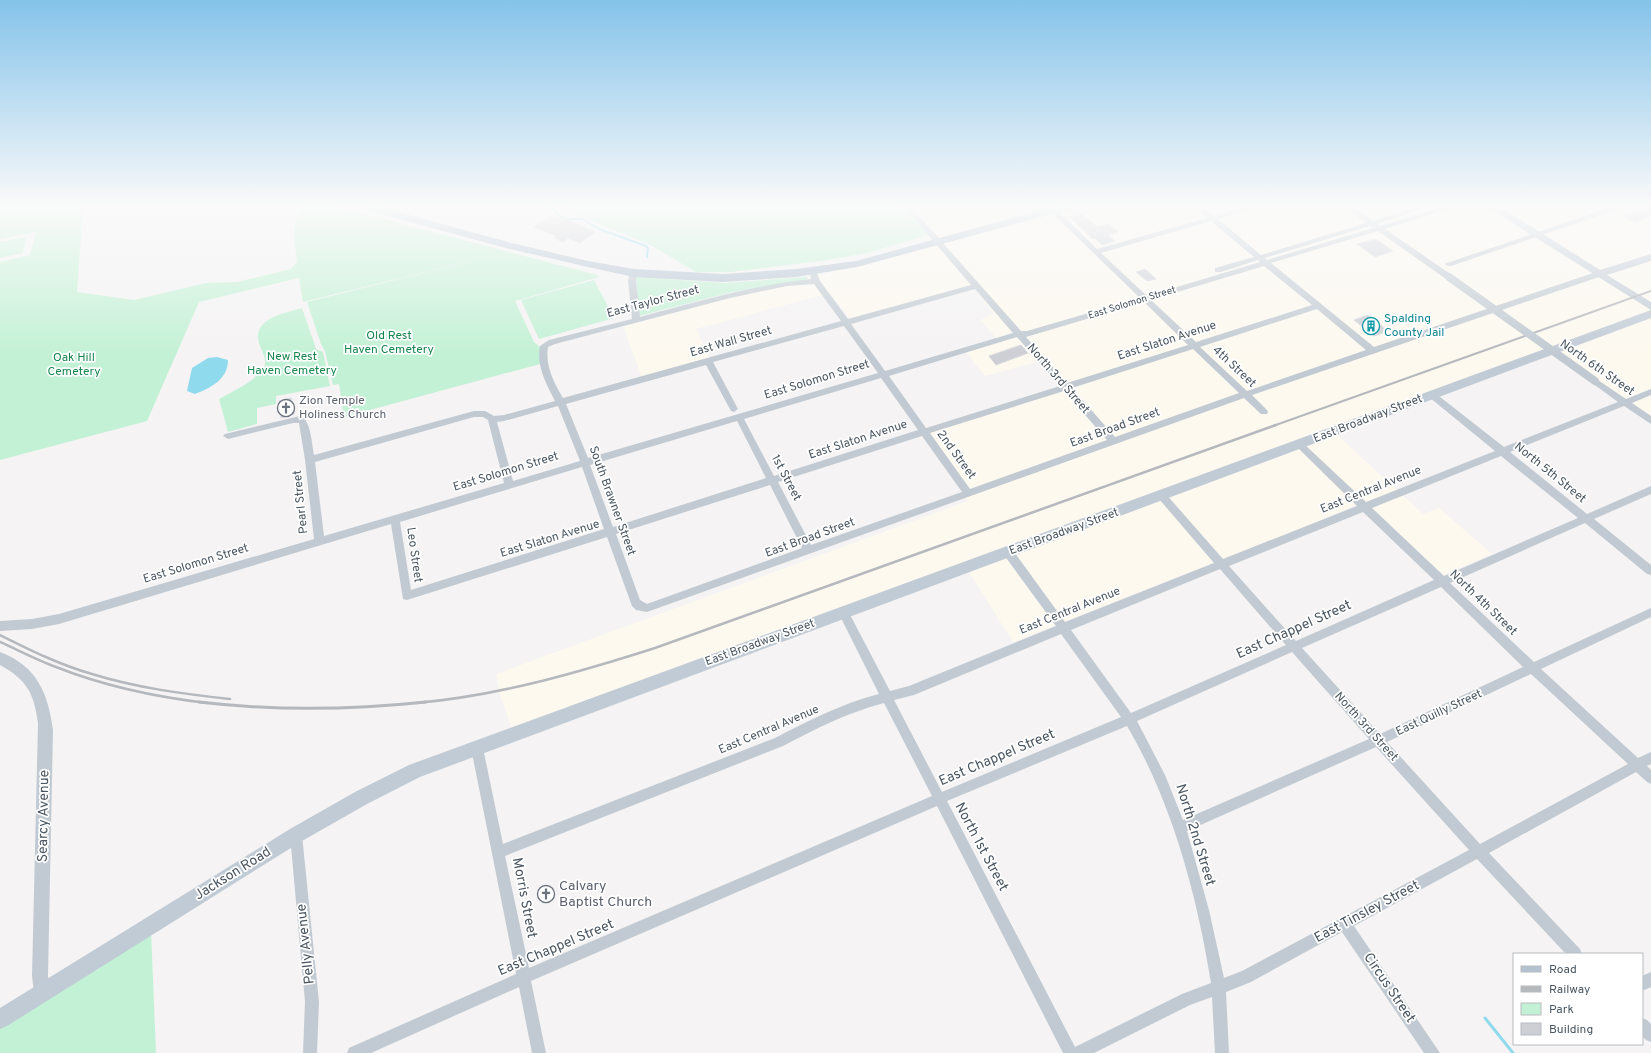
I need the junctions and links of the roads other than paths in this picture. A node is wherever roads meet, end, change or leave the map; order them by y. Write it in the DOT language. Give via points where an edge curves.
graph roads {
  1 [pos="553,256"];
  2 [pos="886,256"];
  3 [pos="950,256"];
  4 [pos="1100,256"];
  5 [pos="1262,256"];
  6 [pos="1286,256"];
  7 [pos="1419,256"];
  8 [pos="1472,256"];
  9 [pos="1577,256"];
  10 [pos="1259,257"];
  11 [pos="1651,257"];
  12 [pos="1266,262"];
  13 [pos="1448,264"];
  14 [pos="634,273"];
  15 [pos="1604,273"];
  16 [pos="814,276"];
  17 [pos="976,286"];
  18 [pos="1144,296"];
  19 [pos="1651,297"];
  20 [pos="1317,306"];
  21 [pos="1651,307"];
  22 [pos="1651,314"];
  23 [pos="636,320"];
  24 [pos="846,322"];
  25 [pos="1019,334"];
  26 [pos="1195,345"];
  27 [pos="1373,351"];
  28 [pos="708,360"];
  29 [pos="883,373"];
  30 [pos="1066,387"];
  31 [pos="1651,392"];
  32 [pos="1246,394"];
  33 [pos="1432,395"];
  34 [pos="560,402"];
  35 [pos="1625,402"];
  36 [pos="1264,412"];
  37 [pos="736,413"];
  38 [pos="492,419"];
  39 [pos="1651,421"];
  40 [pos="923,431"];
  41 [pos="228,436"];
  42 [pos="1113,441"];
  43 [pos="1300,445"];
  44 [pos="1501,451"];
  45 [pos="583,457"];
  46 [pos="310,460"];
  47 [pos="772,480"];
  48 [pos="508,485"];
  49 [pos="1651,490"];
  50 [pos="969,494"];
  51 [pos="1162,496"];
  52 [pos="1364,506"];
  53 [pos="1585,518"];
  54 [pos="395,519"];
  55 [pos="610,532"];
  56 [pos="318,541"];
  57 [pos="809,551"];
  58 [pos="1008,552"];
  59 [pos="1221,564"];
  60 [pos="1651,571"];
  61 [pos="1442,582"];
  62 [pos="407,596"];
  63 [pos="640,608"];
  64 [pos="843,612"];
  65 [pos="1651,612"];
  66 [pos="1,625"];
  67 [pos="1063,628"];
  68 [pos="1293,646"];
  69 [pos="0,658"];
  70 [pos="1532,668"];
  71 [pos="886,698"];
  72 [pos="1129,719"];
  73 [pos="1378,741"];
  74 [pos="476,748"];
  75 [pos="1651,758"];
  76 [pos="1637,765"];
  77 [pos="1651,778"];
  78 [pos="939,799"];
  79 [pos="1180,828"];
  80 [pos="296,835"];
  81 [pos="498,852"];
  82 [pos="1478,852"];
  83 [pos="1344,924"];
  84 [pos="1574,953"];
  85 [pos="523,978"];
  86 [pos="1218,987"];
  87 [pos="42,992"];
  88 [pos="0,1019"];
  89 [pos="1643,1026"];
  90 [pos="1651,1035"];
  91 [pos="310,1053"];
  92 [pos="354,1053"];
  93 [pos="539,1053"];
  94 [pos="1071,1053"];
  95 [pos="1078,1053"];
  96 [pos="1222,1053"];
  97 [pos="1433,1053"];
  1 -- 14 [label="main road"];
  2 -- 16 [label="main road, East Taylor Street"];
  3 -- 17 [label="street, North 3rd Street"];
  4 -- 18 [label="street, 4th Street"];
  5 -- 10 [label="street, East Solomon Street"];
  6 -- 12 [label="street, East Solomon Street"];
  7 -- 35 [label="street, North 6th Street, bridge"];
  8 -- 13 [label="street"];
  9 -- 15 [label="main road"];
  10 -- 12 [label="street"];
  10 -- 18 [label="street, East Solomon Street"];
  11 -- 15 [label="main road"];
  12 -- 18 [label="street, East Solomon Street"];
  12 -- 20 [label="street"];
  14 -- 16 [label="main road" via="722,278"];
  14 -- 23 [label="street" via="632,280"];
  15 -- 19 [label="main road"];
  15 -- 21 [label="main road"];
  15 -- 27 [label="street, East Broad Street"];
  16 -- 23 [label="street, East Taylor Street"];
  16 -- 24 [label="street"];
  17 -- 24 [label="street, East Wall Street"];
  17 -- 25 [label="street, North 3rd Street"];
  18 -- 25 [label="street, East Solomon Street" via="1027,334"];
  18 -- 26 [label="street, 4th Street"];
  20 -- 26 [label="street, East Slaton Avenue"];
  20 -- 27 [label="street"];
  22 -- 33 [label="main road, East Broadway Street"];
  23 -- 34 [label="street, East Taylor Street" via="544,346 546,371"];
  24 -- 28 [label="street, East Wall Street"];
  24 -- 29 [label="street"];
  25 -- 29 [label="street, East Solomon Street"];
  25 -- 30 [label="street, North 3rd Street"];
  26 -- 30 [label="street, East Slaton Avenue"];
  26 -- 32 [label="street, 4th Street"];
  27 -- 32 [label="street, East Broad Street"];
  28 -- 34 [label="street, East Wall Street"];
  28 -- 37 [label="street, 1st Street"];
  29 -- 37 [label="street, East Solomon Street"];
  29 -- 40 [label="street"];
  30 -- 40 [label="street, East Slaton Avenue"];
  30 -- 42 [label="street, North 3rd Street"];
  31 -- 35 [label="street, East Central Avenue"];
  32 -- 36 [label="street, 4th Street"];
  32 -- 42 [label="street, East Broad Street"];
  33 -- 43 [label="main road, East Broadway Street"];
  33 -- 44 [label="street, North 5th Street"];
  34 -- 38 [label="street, East Wall Street"];
  34 -- 45 [label="street, South Brawner Street"];
  35 -- 39 [label="street, North 6th Street"];
  35 -- 44 [label="street, East Central Avenue"];
  37 -- 45 [label="street, East Solomon Street"];
  37 -- 47 [label="street, 1st Street"];
  38 -- 46 [label="street" via="485,414 474,414"];
  38 -- 48 [label="street"];
  40 -- 47 [label="street, East Slaton Avenue"];
  40 -- 50 [label="street, 2nd Street"];
  41 -- 46 [label="street, Pearl Street" via="300,420 303,422"];
  42 -- 50 [label="street, East Broad Street"];
  43 -- 51 [label="main road, East Broadway Street"];
  43 -- 52 [label="street, North 4th Street"];
  44 -- 52 [label="street, East Central Avenue"];
  44 -- 53 [label="street, North 5th Street"];
  45 -- 48 [label="street, East Solomon Street" via="565,468"];
  45 -- 55 [label="street, South Brawner Street"];
  46 -- 56 [label="street, Pearl Street"];
  47 -- 55 [label="street, East Slaton Avenue"];
  47 -- 57 [label="street, 1st Street"];
  48 -- 54 [label="street, East Solomon Street"];
  49 -- 53 [label="street, East Chappel Street"];
  50 -- 57 [label="street, East Broad Street"];
  51 -- 58 [label="main road, East Broadway Street"];
  51 -- 59 [label="street, North 3rd Street"];
  52 -- 59 [label="street, East Central Avenue"];
  52 -- 61 [label="street, North 4th Street"];
  53 -- 60 [label="street, North 5th Street"];
  53 -- 61 [label="street, East Chappel Street"];
  54 -- 56 [label="street, East Solomon Street"];
  54 -- 62 [label="street, Leo Street"];
  55 -- 62 [label="street, East Slaton Avenue"];
  55 -- 63 [label="street, South Brawner Street"];
  56 -- 66 [label="street, East Solomon Street" via="59,619 32,624"];
  57 -- 63 [label="street, East Broad Street" via="647,608"];
  58 -- 64 [label="main road, East Broadway Street"];
  58 -- 67 [label="street, North 2nd Street"];
  59 -- 67 [label="street, East Central Avenue"];
  59 -- 68 [label="street, North 3rd Street"];
  61 -- 68 [label="street, East Chappel Street"];
  61 -- 70 [label="street, North 4th Street"];
  64 -- 71 [label="street, North 1st Street"];
  64 -- 74 [label="main road, East Broadway Street"];
  65 -- 70 [label="street, East Quilly Street"];
  67 -- 71 [label="street, East Central Avenue" via="910,691"];
  67 -- 72 [label="street, North 2nd Street"];
  68 -- 72 [label="street, East Chappel Street"];
  68 -- 73 [label="street, North 3rd Street"];
  69 -- 87 [label="street, Searcy Avenue" via="26,675 37,692 44,712 46,730 40,976"];
  70 -- 73 [label="street, East Quilly Street"];
  70 -- 76 [label="street, North 4th Street"];
  71 -- 78 [label="street, North 1st Street"];
  71 -- 81 [label="street, East Central Avenue" via="867,702 809,726 779,742"];
  72 -- 78 [label="street, East Chappel Street"];
  72 -- 79 [label="street, North 2nd Street" via="1160,775"];
  73 -- 79 [label="street, East Quilly Street"];
  73 -- 82 [label="street, North 3rd Street"];
  74 -- 80 [label="main road, Jackson Road" via="415,771"];
  74 -- 81 [label="street, Morris Street"];
  75 -- 76 [label="street, East Tinsley Street"];
  76 -- 77 [label="street, North 4th Street"];
  76 -- 82 [label="street, East Tinsley Street"];
  78 -- 85 [label="street, East Chappel Street"];
  78 -- 94 [label="street, North 1st Street"];
  79 -- 86 [label="street, North 2nd Street" via="1209,935"];
  80 -- 87 [label="main road, Jackson Road"];
  80 -- 91 [label="street, Pelly Avenue" via="312,1002"];
  81 -- 85 [label="street, Morris Street"];
  82 -- 83 [label="street, East Tinsley Street"];
  82 -- 84 [label="street, North 3rd Street"];
  83 -- 86 [label="street, East Tinsley Street" via="1246,977"];
  83 -- 97 [label="street, Circus Street"];
  85 -- 92 [label="street, East Chappel Street"];
  85 -- 93 [label="street, Morris Street"];
  86 -- 95 [label="street, East Tinsley Street" via="1187,999"];
  86 -- 96 [label="street, North 2nd Street"];
  87 -- 88 [label="main road, Jackson Road"];
  89 -- 90 [label="street"];
}
